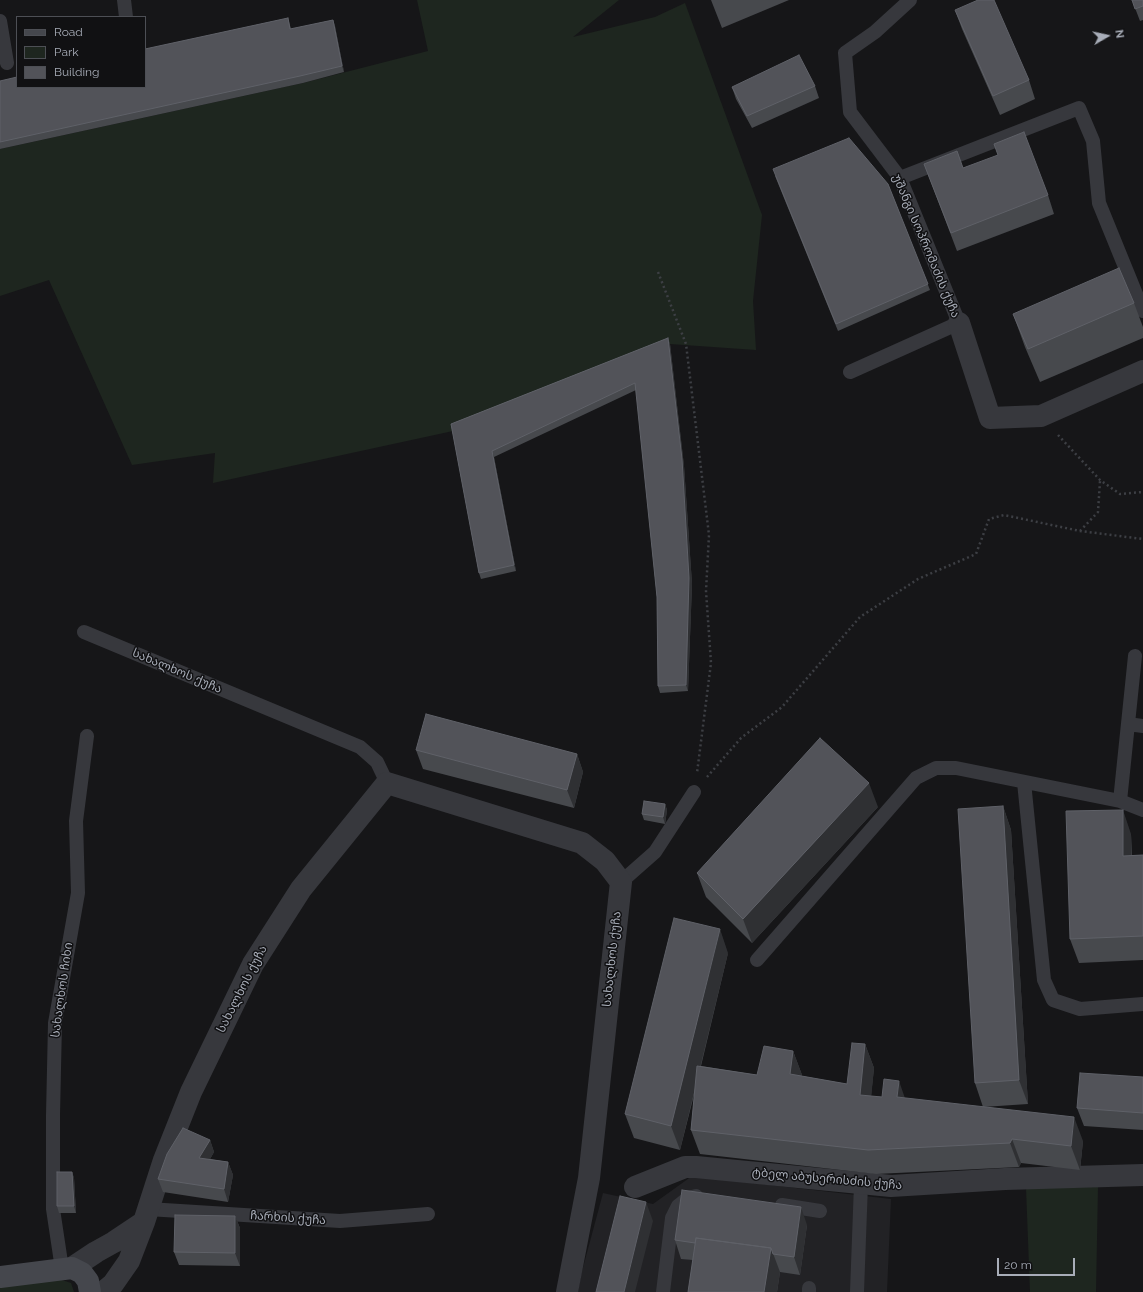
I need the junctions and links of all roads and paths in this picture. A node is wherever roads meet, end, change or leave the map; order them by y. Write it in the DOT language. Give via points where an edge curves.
graph roads {
  1 [pos="124,0"];
  2 [pos="910,0"];
  3 [pos="126,16"];
  4 [pos="0,21"];
  5 [pos="7,63"];
  6 [pos="900,178"];
  7 [pos="658,272"];
  8 [pos="1143,311"];
  9 [pos="959,323"];
  10 [pos="1143,371"];
  11 [pos="850,372"];
  12 [pos="1040,416"];
  13 [pos="1100,480"];
  14 [pos="1143,492"];
  15 [pos="1080,531"];
  16 [pos="1143,539"];
  17 [pos="84,632"];
  18 [pos="1135,656"];
  19 [pos="1128,724"];
  20 [pos="1143,726"];
  21 [pos="87,736"];
  22 [pos="1024,782"];
  23 [pos="387,783"];
  24 [pos="694,792"];
  25 [pos="1120,802"];
  26 [pos="1143,810"];
  27 [pos="621,882"];
  28 [pos="757,960"];
  29 [pos="1143,1004"];
  30 [pos="1143,1174"];
  31 [pos="861,1184"];
  32 [pos="635,1187"];
  33 [pos="709,1194"];
  34 [pos="768,1203"];
  35 [pos="820,1211"];
  36 [pos="428,1214"];
  37 [pos="146,1215"];
  38 [pos="67,1268"];
  39 [pos="0,1276"];
  40 [pos="90,1292"];
  41 [pos="103,1292"];
  42 [pos="567,1292"];
  43 [pos="663,1292"];
  44 [pos="857,1292"];
  1 -- 3 [label="lane"];
  2 -- 6 [label="lane, უშანგი სოპრომაძის ქუჩა" via="875,32 844,54 850,112"];
  4 -- 5 [label="lane"];
  6 -- 8 [label="lane" via="1078,108 1093,141 1099,203"];
  6 -- 9 [label="lane, უშანგი სოპრომაძის ქუჩა"];
  7 -- 24 [label="path" via="686,344 709,535 706,591 711,663"];
  9 -- 11 [label="lane, უშანგი სოპრომაძის ქუჩა"];
  9 -- 12 [label="street" via="990,418"];
  10 -- 12 [label="street"];
  12 -- 13 [label="path"];
  13 -- 14 [label="path" via="1120,494"];
  13 -- 15 [label="path" via="1098,512"];
  15 -- 16 [label="path"];
  15 -- 24 [label="path" via="1004,515 989,519 976,554 918,579 860,617 782,707 741,738"];
  17 -- 23 [label="lane, სახალხოს ქუჩა" via="360,747 378,762"];
  18 -- 19 [label="lane"];
  19 -- 20 [label="lane"];
  19 -- 25 [label="lane"];
  21 -- 38 [label="lane, სახალხოს ჩიხი" via="76,821 78,893 55,1023 54,1209"];
  22 -- 25 [label="lane"];
  22 -- 28 [label="lane" via="956,768 936,768 916,778"];
  22 -- 29 [label="lane" via="1044,980 1053,1000 1080,1009"];
  23 -- 27 [label="street" via="582,843 605,861"];
  23 -- 37 [label="street, სახალხოს ქუჩა" via="301,889 253,964 191,1092"];
  24 -- 27 [label="lane" via="655,852"];
  25 -- 26 [label="lane"];
  27 -- 42 [label="street, სახალხოს ქუჩა" via="589,1178"];
  30 -- 31 [label="street, ტბელ აბუსერისძის ქუჩა" via="891,1186"];
  31 -- 32 [label="street, ტბელ აბუსერისძის ქუჩა" via="685,1167"];
  31 -- 44 [label="lane"];
  33 -- 43 [label="lane" via="688,1198 678,1206 672,1218"];
  34 -- 35 [label="lane"];
  36 -- 37 [label="lane, ჩარხის ქუჩა" via="340,1221"];
  37 -- 38 [label="street" via="114,1242"];
  37 -- 41 [label="street, სახალხოს ქუჩა" via="129,1261 113,1284"];
  38 -- 39 [label="street"];
  38 -- 40 [label="street" via="82,1273 88,1281"];
}
